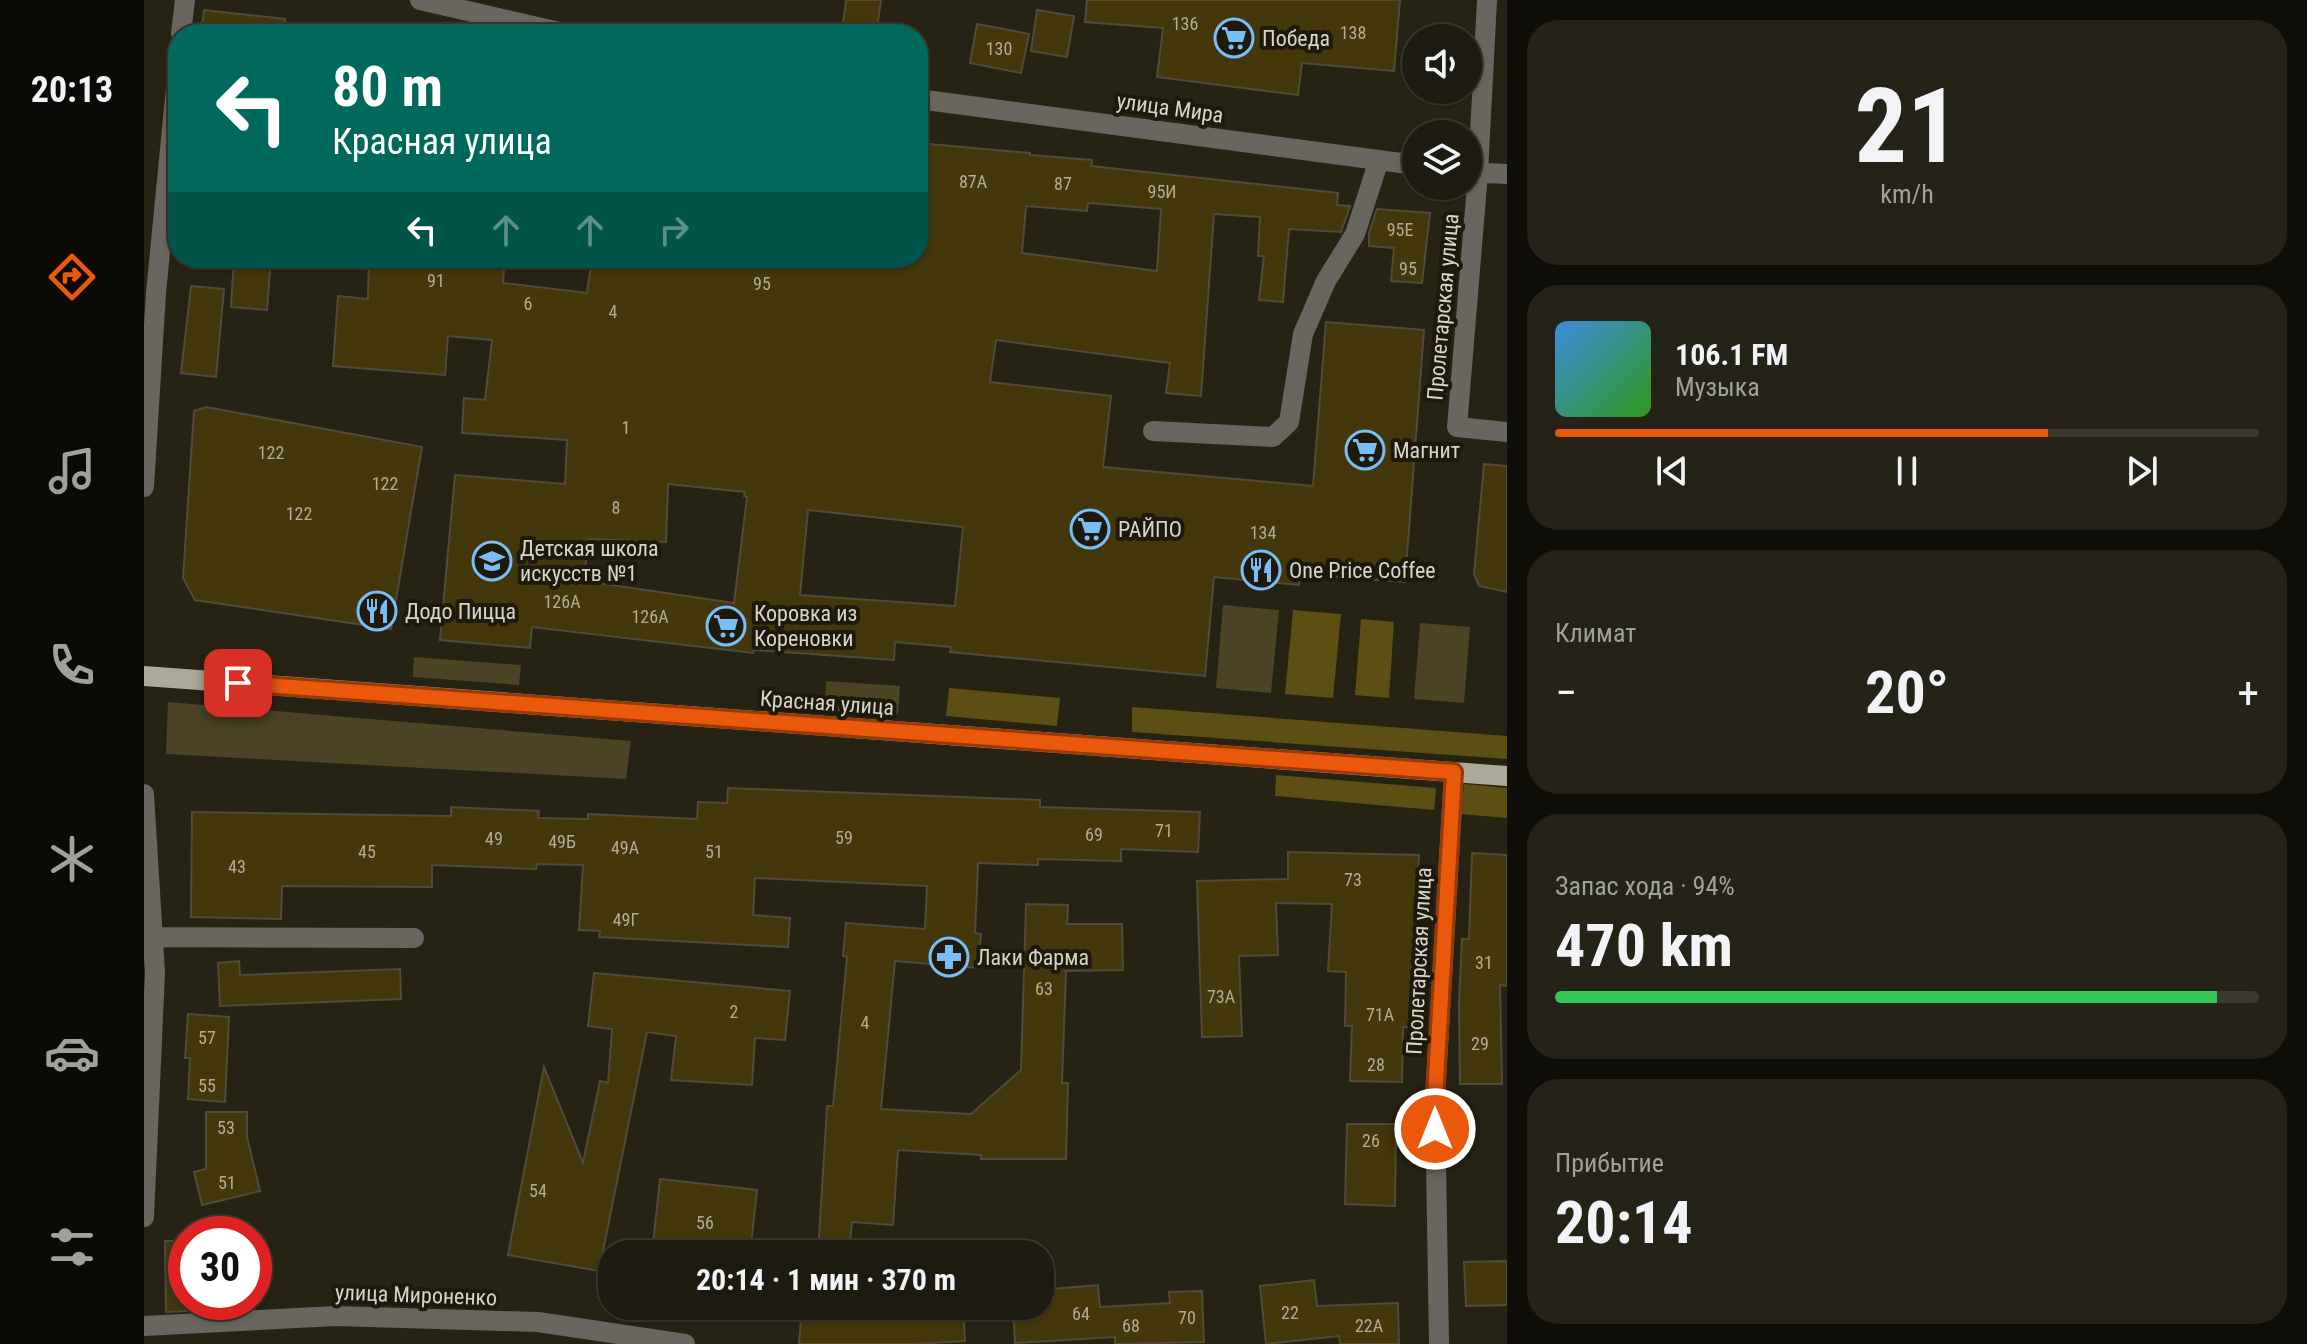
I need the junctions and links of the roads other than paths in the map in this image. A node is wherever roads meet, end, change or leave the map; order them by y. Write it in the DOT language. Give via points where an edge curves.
graph roads {
  1 [pos="185,0"];
  2 [pos="420,0"];
  3 [pos="1487,0"];
  4 [pos="182,24"];
  5 [pos="524,24"];
  6 [pos="928,100"];
  7 [pos="1477,120"];
  8 [pos="168,147"];
  9 [pos="1379,160"];
  10 [pos="1402,163"];
  11 [pos="1482,173"];
  12 [pos="1507,174"];
  13 [pos="1471,200"];
  14 [pos="150,292"];
  15 [pos="1153,431"];
  16 [pos="1507,432"];
  17 [pos="144,487"];
  18 [pos="144,676"];
  19 [pos="1454,772"];
  20 [pos="1507,776"];
  21 [pos="144,794"];
  22 [pos="155,937"];
  23 [pos="414,938"];
  24 [pos="149,1008"];
  25 [pos="144,1217"];
  26 [pos="144,1326"];
  27 [pos="685,1344"];
  28 [pos="1439,1344"];
  1 -- 4 [label="street"];
  2 -- 5 [label="street"];
  3 -- 7 [label="street, Пролетарская улица"];
  6 -- 9 [label="street, улица Мира"];
  8 -- 14 [label="street"];
  9 -- 10 [label="street, улица Мира"];
  9 -- 15 [label="street" via="1355,234 1326,281 1303,334 1289,422 1273,437"];
  11 -- 12 [label="street"];
  13 -- 16 [label="street, Пролетарская улица" via="1457,427"];
  14 -- 17 [label="street"];
  18 -- 19 [label="main road, Красная улица"];
  19 -- 20 [label="main road, Красная улица"];
  19 -- 28 [label="street, Пролетарская улица" via="1435,1098"];
  21 -- 22 [label="street"];
  22 -- 23 [label="street"];
  22 -- 24 [label="street"];
  24 -- 25 [label="street"];
  26 -- 27 [label="street, улица Мироненко" via="351,1316 538,1322"];
}
